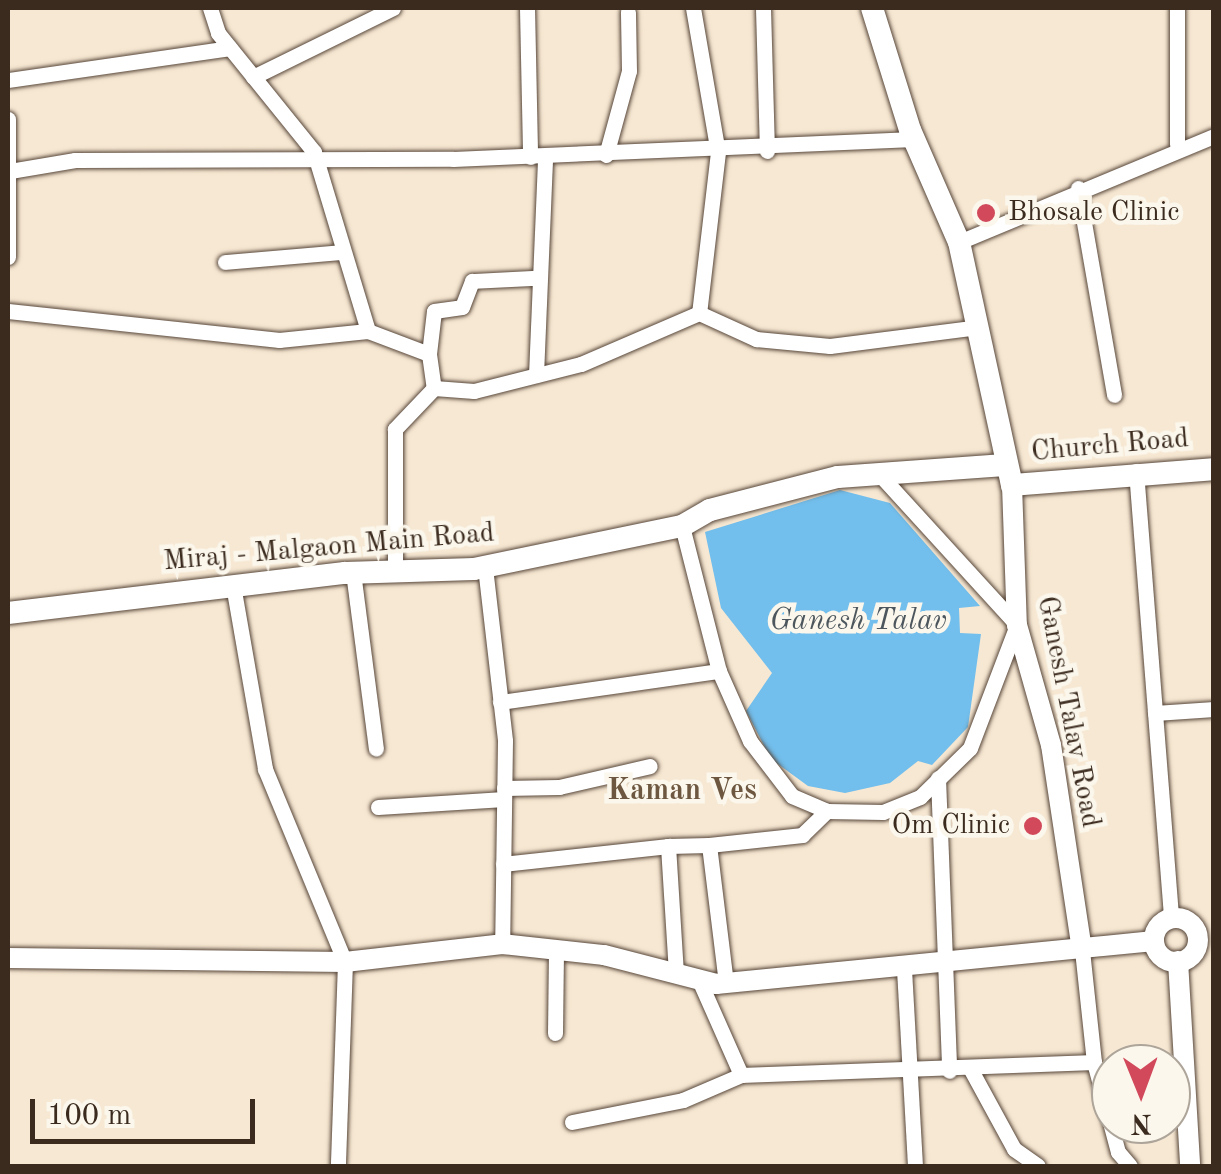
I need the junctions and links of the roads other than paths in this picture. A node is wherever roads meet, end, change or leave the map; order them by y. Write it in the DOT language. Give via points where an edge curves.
graph roads {
  1 [pos="210,8"];
  2 [pos="393,8"];
  3 [pos="526,8"];
  4 [pos="693,8"];
  5 [pos="763,8"];
  6 [pos="872,8"];
  7 [pos="1177,8"];
  8 [pos="628,12"];
  9 [pos="230,48"];
  10 [pos="254,77"];
  11 [pos="8,80"];
  12 [pos="8,118"];
  13 [pos="1214,136"];
  14 [pos="914,139"];
  15 [pos="1178,144"];
  16 [pos="767,151"];
  17 [pos="314,152"];
  18 [pos="718,152"];
  19 [pos="606,155"];
  20 [pos="537,156"];
  21 [pos="10,176"];
  22 [pos="1078,188"];
  23 [pos="959,242"];
  24 [pos="342,252"];
  25 [pos="8,257"];
  26 [pos="225,262"];
  27 [pos="534,278"];
  28 [pos="8,310"];
  29 [pos="699,314"];
  30 [pos="978,327"];
  31 [pos="368,332"];
  32 [pos="429,354"];
  33 [pos="536,375"];
  34 [pos="434,388"];
  35 [pos="1114,396"];
  36 [pos="1214,469"];
  37 [pos="1136,471"];
  38 [pos="1008,475"];
  39 [pos="883,478"];
  40 [pos="682,526"];
  41 [pos="485,567"];
  42 [pos="394,571"];
  43 [pos="352,572"];
  44 [pos="233,585"];
  45 [pos="8,613"];
  46 [pos="1017,626"];
  47 [pos="1006,665"];
  48 [pos="720,671"];
  49 [pos="1036,691"];
  50 [pos="500,702"];
  51 [pos="1214,709"];
  52 [pos="1155,712"];
  53 [pos="376,749"];
  54 [pos="650,766"];
  55 [pos="938,778"];
  56 [pos="504,793"];
  57 [pos="378,807"];
  58 [pos="828,811"];
  59 [pos="708,845"];
  60 [pos="668,846"];
  61 [pos="503,864"];
  62 [pos="1171,918"];
  63 [pos="1154,941"];
  64 [pos="1206,941"];
  65 [pos="502,944"];
  66 [pos="556,950"];
  67 [pos="1082,950"];
  68 [pos="8,958"];
  69 [pos="1178,961"];
  70 [pos="346,962"];
  71 [pos="949,965"];
  72 [pos="904,969"];
  73 [pos="676,974"];
  74 [pos="699,980"];
  75 [pos="726,984"];
  76 [pos="555,1032"];
  77 [pos="1092,1044"];
  78 [pos="1091,1062"];
  79 [pos="972,1070"];
  80 [pos="948,1072"];
  81 [pos="914,1074"];
  82 [pos="741,1075"];
  83 [pos="572,1122"];
  84 [pos="1010,1144"];
  85 [pos="1116,1144"];
  86 [pos="338,1166"];
  87 [pos="915,1166"];
  88 [pos="1009,1166"];
  89 [pos="1038,1166"];
  90 [pos="1130,1166"];
  91 [pos="1190,1166"];
  1 -- 9 [label="street"];
  2 -- 10 [label="street"];
  3 -- 20 [label="street"];
  4 -- 18 [label="street"];
  5 -- 16 [label="street"];
  6 -- 14 [label="main road"];
  7 -- 15 [label="street"];
  8 -- 19 [label="street" via="628,71"];
  9 -- 10 [label="street"];
  9 -- 11 [label="street"];
  10 -- 17 [label="street"];
  12 -- 21 [label="street"];
  13 -- 15 [label="street"];
  14 -- 16 [label="street"];
  14 -- 23 [label="main road"];
  15 -- 22 [label="street"];
  16 -- 18 [label="street"];
  17 -- 20 [label="street"];
  17 -- 21 [label="street"];
  17 -- 24 [label="street"];
  18 -- 19 [label="street"];
  18 -- 29 [label="street"];
  19 -- 20 [label="street"];
  20 -- 27 [label="street"];
  21 -- 25 [label="street"];
  22 -- 23 [label="street"];
  22 -- 35 [label="street"];
  23 -- 30 [label="main road"];
  24 -- 26 [label="street"];
  24 -- 31 [label="street"];
  27 -- 32 [label="street" via="472,281 462,308 434,311"];
  27 -- 33 [label="street"];
  28 -- 31 [label="street" via="279,340"];
  29 -- 30 [label="street" via="756,339 830,346"];
  29 -- 33 [label="street"];
  30 -- 38 [label="main road"];
  31 -- 32 [label="street"];
  32 -- 34 [label="street"];
  33 -- 34 [label="street" via="474,391"];
  34 -- 42 [label="street" via="395,429"];
  36 -- 37 [label="main road, Church Road"];
  37 -- 38 [label="main road, Church Road"];
  37 -- 52 [label="street"];
  38 -- 39 [label="main road, Miraj - Malgaon Main Road"];
  38 -- 46 [label="street, Ganesh Talav Road"];
  39 -- 40 [label="main road, Miraj - Malgaon Main Road" via="790,487"];
  39 -- 46 [label="street"];
  40 -- 41 [label="main road, Miraj - Malgaon Main Road"];
  40 -- 48 [label="street"];
  41 -- 42 [label="main road, Miraj - Malgaon Main Road"];
  41 -- 50 [label="street"];
  42 -- 43 [label="main road, Miraj - Malgaon Main Road"];
  43 -- 44 [label="main road, Miraj - Malgaon Main Road"];
  43 -- 53 [label="street"];
  44 -- 45 [label="main road, Miraj - Malgaon Main Road"];
  44 -- 70 [label="street" via="265,769"];
  46 -- 47 [label="street"];
  46 -- 49 [label="street, Ganesh Talav Road"];
  47 -- 49 [label="street"];
  47 -- 55 [label="street" via="970,748"];
  48 -- 50 [label="street"];
  48 -- 58 [label="street" via="750,741 792,796"];
  49 -- 67 [label="street, Ganesh Talav Road"];
  50 -- 56 [label="street"];
  51 -- 52 [label="street"];
  52 -- 62 [label="street"];
  54 -- 56 [label="street"];
  55 -- 58 [label="street" via="883,812"];
  55 -- 71 [label="street"];
  56 -- 57 [label="street"];
  56 -- 61 [label="street"];
  58 -- 59 [label="street" via="802,836"];
  59 -- 60 [label="street"];
  59 -- 75 [label="street"];
  60 -- 61 [label="street"];
  60 -- 73 [label="street"];
  61 -- 65 [label="street"];
  62 -- 63 [label="street"];
  62 -- 64 [label="street" via="1189,922"];
  63 -- 67 [label="street"];
  63 -- 69 [label="street"];
  64 -- 69 [label="street"];
  65 -- 66 [label="street"];
  65 -- 70 [label="street"];
  66 -- 73 [label="street"];
  66 -- 76 [label="street"];
  67 -- 71 [label="street"];
  67 -- 77 [label="street"];
  68 -- 70 [label="street"];
  69 -- 91 [label="street"];
  70 -- 86 [label="street"];
  71 -- 72 [label="street"];
  71 -- 80 [label="street"];
  72 -- 75 [label="street"];
  72 -- 81 [label="street"];
  73 -- 74 [label="street"];
  74 -- 75 [label="street"];
  74 -- 82 [label="street"];
  78 -- 79 [label="street"];
  79 -- 80 [label="street"];
  79 -- 84 [label="street"];
  80 -- 81 [label="street"];
  81 -- 82 [label="street"];
  81 -- 87 [label="street"];
  82 -- 83 [label="street" via="683,1100"];
  84 -- 88 [label="street"];
  84 -- 89 [label="street"];
  85 -- 90 [label="street"];
}
